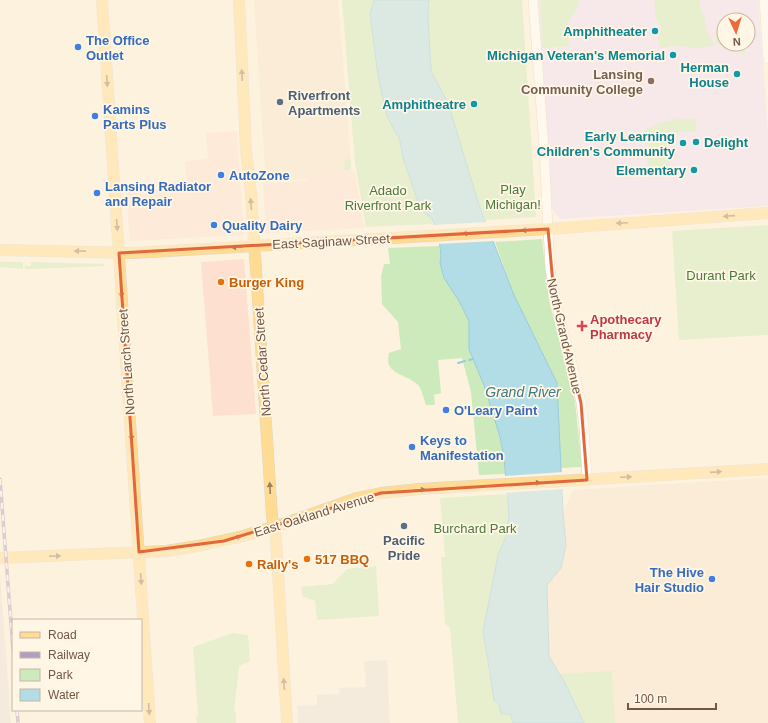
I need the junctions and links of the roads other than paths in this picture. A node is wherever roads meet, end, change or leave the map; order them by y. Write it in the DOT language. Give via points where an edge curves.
graph roads {
  1 [pos="102,0"];
  2 [pos="239,0"];
  3 [pos="533,0"];
  4 [pos="764,0"];
  5 [pos="768,59"];
  6 [pos="768,213"];
  7 [pos="548,229"];
  8 [pos="254,246"];
  9 [pos="0,250"];
  10 [pos="119,253"];
  11 [pos="768,469"];
  12 [pos="587,480"];
  13 [pos="273,526"];
  14 [pos="139,552"];
  15 [pos="0,558"];
  16 [pos="150,723"];
  17 [pos="287,723"];
  1 -- 10 [label="main road, North Larch Street, one-way"];
  8 -- 2 [label="main road, North Cedar Street, one-way" via="246,150"];
  3 -- 7 [label="street, North Grand Avenue"];
  4 -- 5 [label="street"];
  6 -- 7 [label="main road, East Saginaw Street, one-way"];
  7 -- 8 [label="main road, East Saginaw Street, one-way"];
  7 -- 12 [label="street, North Grand Avenue" via="554,295 581,403"];
  8 -- 10 [label="main road, East Saginaw Street, one-way"];
  13 -- 8 [label="main road, North Cedar Street, one-way"];
  10 -- 9 [label="main road, East Saginaw Street, one-way"];
  10 -- 14 [label="main road, North Larch Street, one-way"];
  12 -- 11 [label="main road, East Oakland Avenue, one-way"];
  13 -- 12 [label="main road, East Oakland Avenue, one-way" via="357,498 381,493"];
  14 -- 13 [label="main road, East Oakland Avenue, one-way" via="204,545"];
  17 -- 13 [label="main road, North Cedar Street, one-way"];
  15 -- 14 [label="main road, East Oakland Avenue, one-way"];
  14 -- 16 [label="main road, North Larch Street, one-way"];
}
